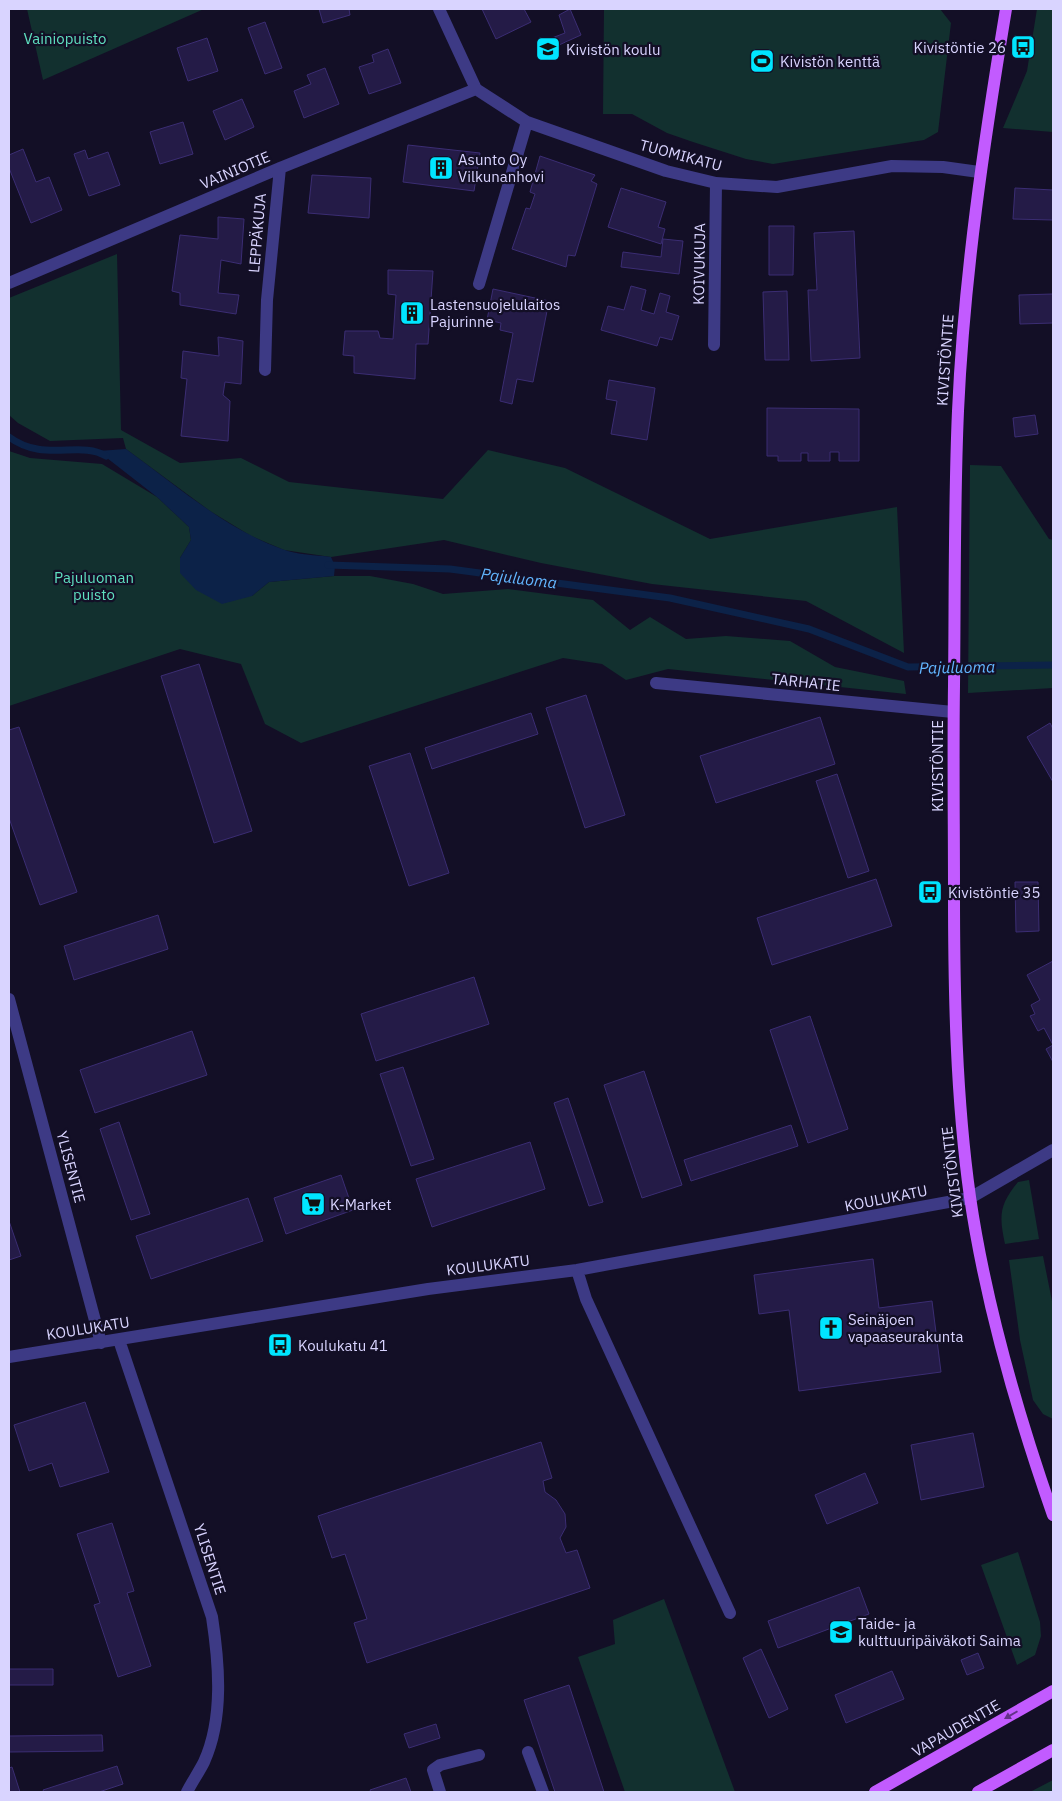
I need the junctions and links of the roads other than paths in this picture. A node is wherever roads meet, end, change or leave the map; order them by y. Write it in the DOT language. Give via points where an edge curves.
graph roads {
  1 [pos="439,9"];
  2 [pos="1006,9"];
  3 [pos="476,89"];
  4 [pos="527,122"];
  5 [pos="280,168"];
  6 [pos="979,172"];
  7 [pos="716,182"];
  8 [pos="9,283"];
  9 [pos="479,284"];
  10 [pos="714,345"];
  11 [pos="265,370"];
  12 [pos="656,683"];
  13 [pos="954,712"];
  14 [pos="9,999"];
  15 [pos="1053,1150"];
  16 [pos="970,1198"];
  17 [pos="577,1270"];
  18 [pos="118,1340"];
  19 [pos="101,1343"];
  20 [pos="9,1357"];
  21 [pos="1053,1515"];
  22 [pos="730,1613"];
  23 [pos="1053,1691"];
  24 [pos="1053,1750"];
  25 [pos="528,1752"];
  26 [pos="479,1755"];
  27 [pos="187,1792"];
  28 [pos="440,1792"];
  29 [pos="543,1792"];
  30 [pos="875,1792"];
  31 [pos="978,1792"];
  1 -- 3 [label="street"];
  2 -- 6 [label="main road, KIVISTÖNTIE"];
  3 -- 4 [label="street, TUOMIKATU"];
  3 -- 5 [label="street, VAINIOTIE"];
  4 -- 7 [label="street, TUOMIKATU" via="666,171"];
  4 -- 9 [label="street"];
  5 -- 8 [label="street, VAINIOTIE"];
  5 -- 11 [label="street, LEPPÄKUJA" via="267,300"];
  6 -- 7 [label="street, TUOMIKATU" via="944,167 892,166 777,187"];
  6 -- 13 [label="main road, KIVISTÖNTIE" via="958,411"];
  7 -- 10 [label="street, KOIVUKUJA"];
  12 -- 13 [label="street, TARHATIE"];
  13 -- 16 [label="main road, KIVISTÖNTIE" via="954,998"];
  14 -- 19 [label="street, YLISENTIE"];
  15 -- 16 [label="street, KOULUKATU"];
  16 -- 17 [label="street, KOULUKATU"];
  16 -- 21 [label="main road, KIVISTÖNTIE" via="1002,1355"];
  17 -- 18 [label="street, KOULUKATU" via="428,1289"];
  17 -- 22 [label="street" via="586,1299"];
  18 -- 19 [label="street, KOULUKATU"];
  18 -- 27 [label="street, YLISENTIE" via="212,1616 219,1664 214,1727 204,1762"];
  19 -- 20 [label="street, KOULUKATU"];
  23 -- 30 [label="main road, VAPAUDENTIE, one-way"];
  24 -- 31 [label="main road"];
  25 -- 29 [label="street"];
  26 -- 28 [label="street" via="440,1765 433,1770"];
}
